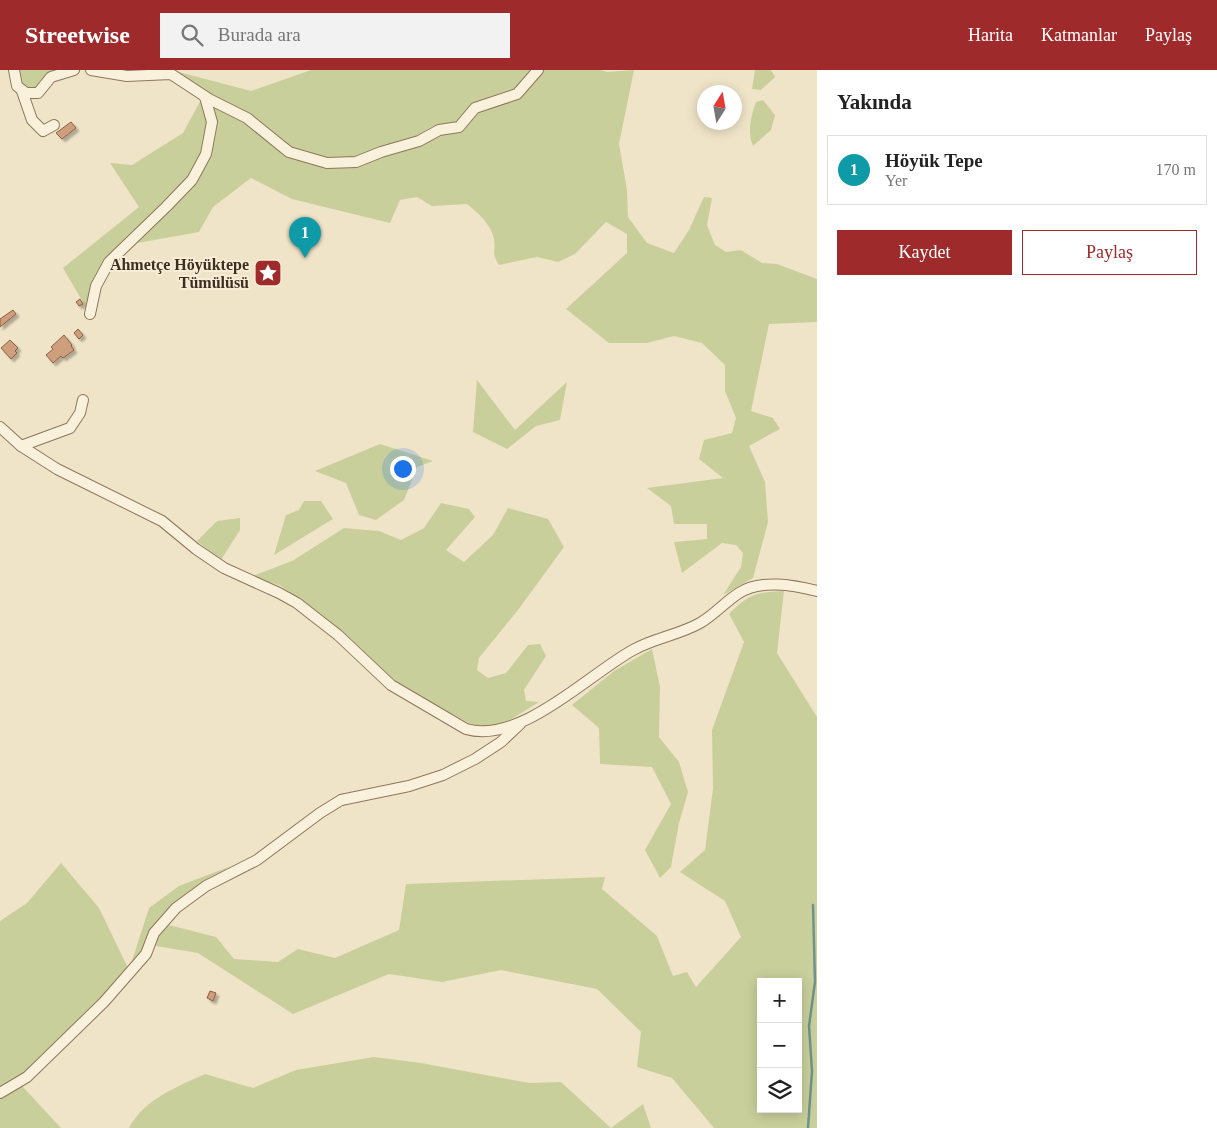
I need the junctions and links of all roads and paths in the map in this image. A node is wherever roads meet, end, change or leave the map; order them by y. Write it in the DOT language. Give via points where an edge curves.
graph roads {
  1 [pos="14,70"];
  2 [pos="74,70"];
  3 [pos="91,70"];
  4 [pos="538,70"];
  5 [pos="22,90"];
  6 [pos="205,97"];
  7 [pos="54,125"];
  8 [pos="90,314"];
  9 [pos="83,400"];
  10 [pos="0,427"];
  11 [pos="21,446"];
  12 [pos="817,591"];
  13 [pos="523,720"];
  14 [pos="0,1093"];
  1 -- 5 [label="street" via="17,86"];
  2 -- 5 [label="street" via="51,77 38,93"];
  3 -- 6 [label="street" via="127,76 171,74"];
  4 -- 6 [label="street" via="517,94 474,108 459,127 439,130 419,141 356,162 327,163 289,152 247,118"];
  5 -- 7 [label="street" via="32,120 43,131"];
  6 -- 8 [label="street" via="212,122 206,154 192,180 109,262 96,286"];
  9 -- 11 [label="street" via="80,413 70,428"];
  10 -- 11 [label="street"];
  11 -- 13 [label="street" via="57,469 162,521 196,550 224,568 296,603 338,635 391,685 466,729 486,732"];
  12 -- 13 [label="street" via="777,585 745,590 699,623 632,650 554,704"];
  13 -- 14 [label="street" via="501,742 443,775 409,786 341,800 257,860 206,886 176,908 154,933 146,954 104,1002 27,1077"];
}
